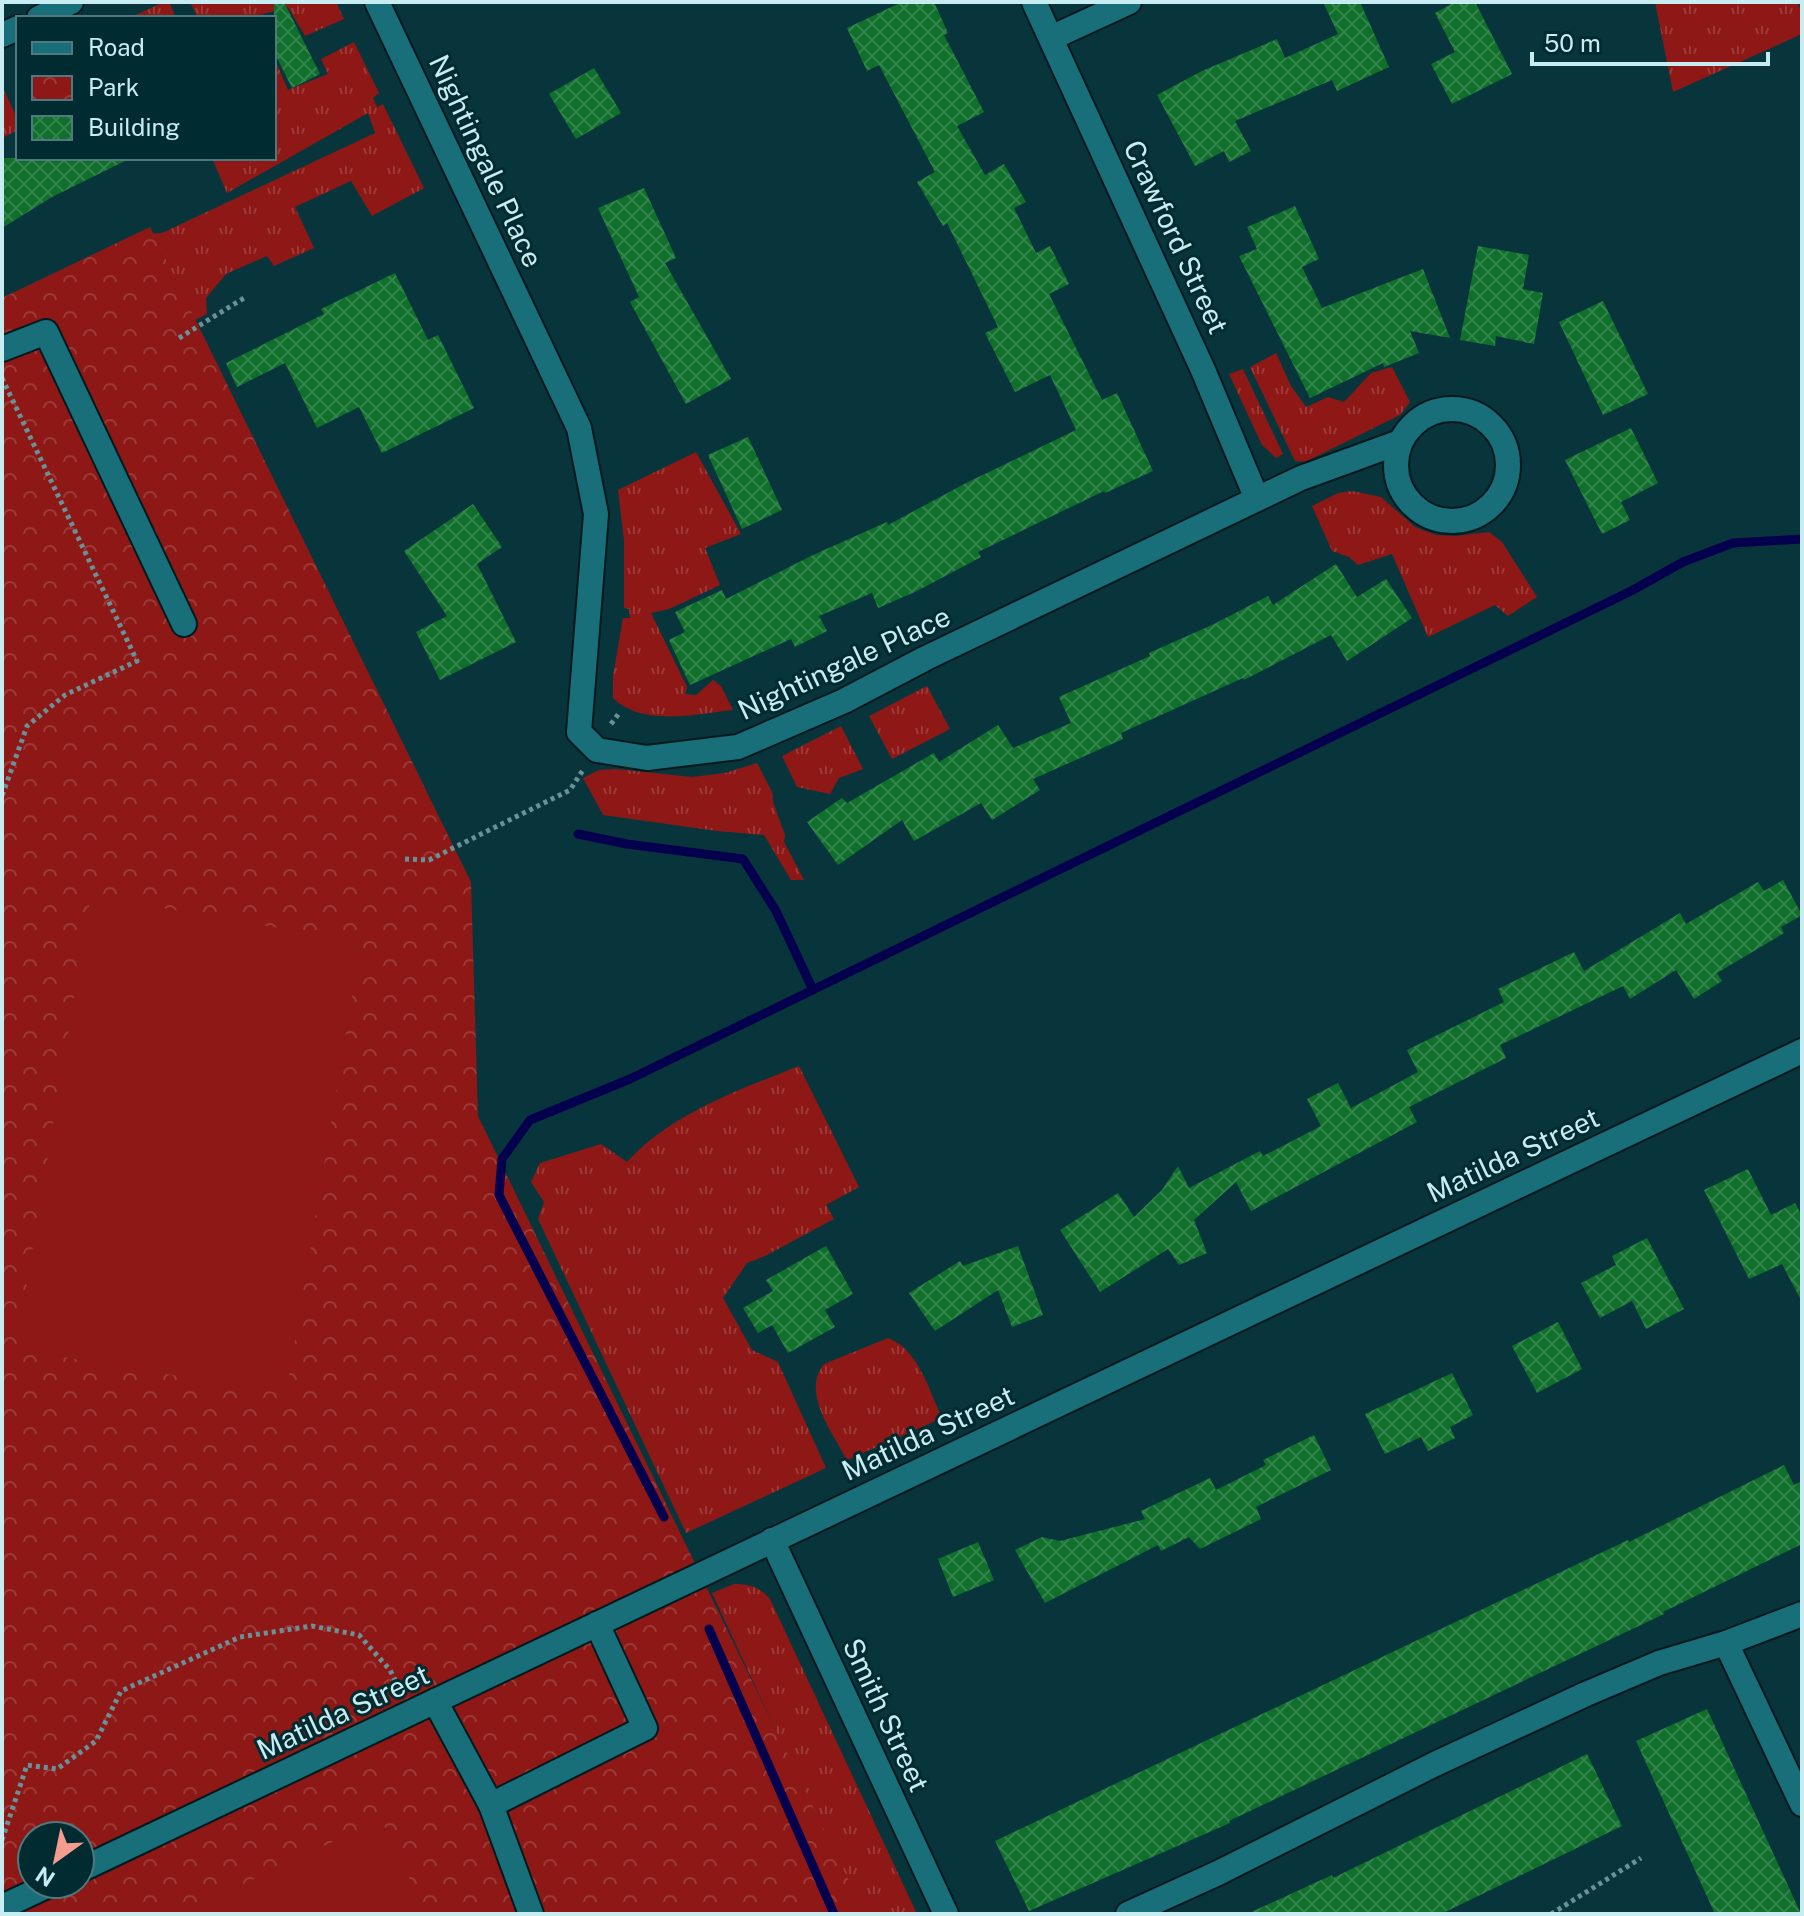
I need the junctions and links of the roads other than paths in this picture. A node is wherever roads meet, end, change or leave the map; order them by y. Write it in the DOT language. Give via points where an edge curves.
graph roads {
  1 [pos="71,2"];
  2 [pos="377,2"];
  3 [pos="1034,2"];
  4 [pos="1129,2"];
  5 [pos="39,12"];
  6 [pos="1051,38"];
  7 [pos="2,349"];
  8 [pos="1400,442"];
  9 [pos="1257,499"];
  10 [pos="184,624"];
  11 [pos="1802,1051"];
  12 [pos="772,1540"];
  13 [pos="1802,1614"];
  14 [pos="597,1624"];
  15 [pos="1726,1643"];
  16 [pos="435,1701"];
  17 [pos="1802,1804"];
  18 [pos="491,1805"];
  19 [pos="96,1862"];
  20 [pos="531,1914"];
  21 [pos="946,1914"];
  22 [pos="1128,1914"];
  1 -- 5 [label="street"];
  2 -- 9 [label="street, Nightingale Place" via="579,428 596,514 579,732 597,750 647,758 738,747 844,701"];
  3 -- 6 [label="street, Crawford Street"];
  4 -- 6 [label="street"];
  6 -- 9 [label="street, Crawford Street" via="1198,357"];
  7 -- 10 [label="street" via="46,332"];
  8 -- 8 [label="street" via="1398,480 1409,501 1424,514 1442,521 1466,520 1484,511 1504,487 1508,468 1502,439 1474,413 1432,413 1416,422"];
  8 -- 9 [label="street, Nightingale Place"];
  11 -- 12 [label="street, Matilda Street"];
  12 -- 14 [label="street, Matilda Street"];
  12 -- 21 [label="street, Smith Street"];
  13 -- 15 [label="street"];
  14 -- 16 [label="street, Matilda Street"];
  14 -- 18 [label="street" via="645,1728"];
  15 -- 17 [label="street"];
  15 -- 22 [label="street" via="1659,1663 1586,1694"];
  16 -- 18 [label="street"];
  16 -- 19 [label="street, Matilda Street"];
  18 -- 20 [label="street"];
}
